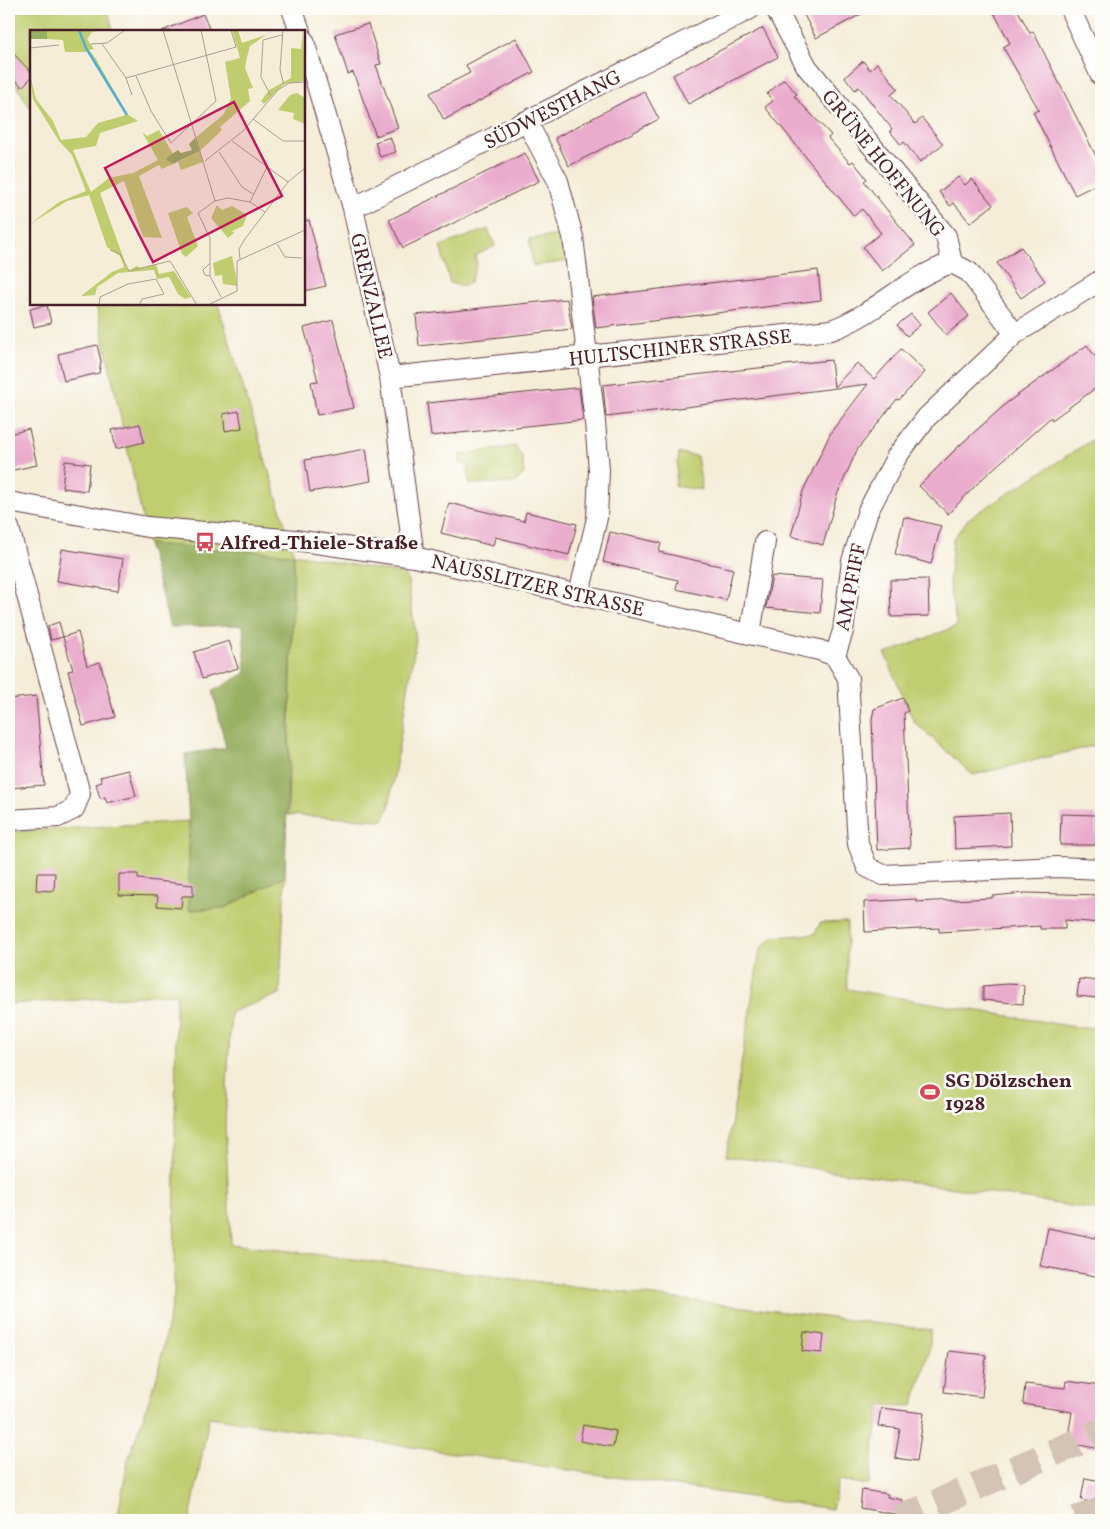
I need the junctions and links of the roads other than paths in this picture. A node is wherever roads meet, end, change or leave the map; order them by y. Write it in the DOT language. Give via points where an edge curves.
graph roads {
  1 [pos="292,9"];
  2 [pos="750,9"];
  3 [pos="776,9"];
  4 [pos="1070,9"];
  5 [pos="300,30"];
  6 [pos="305,44"];
  7 [pos="1101,76"];
  8 [pos="527,122"];
  9 [pos="353,208"];
  10 [pos="952,263"];
  11 [pos="1101,280"];
  12 [pos="1015,334"];
  13 [pos="586,356"];
  14 [pos="390,377"];
  15 [pos="9,502"];
  16 [pos="9,528"];
  17 [pos="765,542"];
  18 [pos="414,557"];
  19 [pos="579,594"];
  20 [pos="750,634"];
  21 [pos="835,656"];
  22 [pos="9,820"];
  23 [pos="1101,869"];
  1 -- 5 [label="street"];
  2 -- 8 [label="street, SÜDWESTHANG"];
  3 -- 10 [label="street, GRÜNE HOFFNUNG" via="807,67 946,236"];
  4 -- 7 [label="street"];
  6 -- 9 [label="street, GRENZALLEE"];
  8 -- 9 [label="street, SÜDWESTHANG"];
  8 -- 13 [label="street" via="558,181 574,237"];
  9 -- 14 [label="street, GRENZALLEE"];
  10 -- 12 [label="street, GRÜNE HOFFNUNG" via="969,272"];
  10 -- 13 [label="street, HULTSCHINER STRASSE" via="934,268 852,322 831,330"];
  11 -- 12 [label="street, AM PFIFF"];
  12 -- 21 [label="street, AM PFIFF" via="927,417 896,456 868,511 852,561 843,631"];
  13 -- 14 [label="street, HULTSCHINER STRASSE"];
  13 -- 19 [label="street" via="599,470 597,518"];
  14 -- 18 [label="street, GRENZALLEE"];
  15 -- 18 [label="street, NAUSSLITZER STRASSE" via="147,526 295,540"];
  16 -- 22 [label="street" via="80,794 74,809 58,817"];
  17 -- 20 [label="street"];
  18 -- 19 [label="street, NAUSSLITZER STRASSE"];
  19 -- 20 [label="street, NAUSSLITZER STRASSE"];
  20 -- 21 [label="street, NAUSSLITZER STRASSE"];
  21 -- 23 [label="street, AM PFIFF" via="848,678 858,844 867,867 883,875 1058,867"];
}
